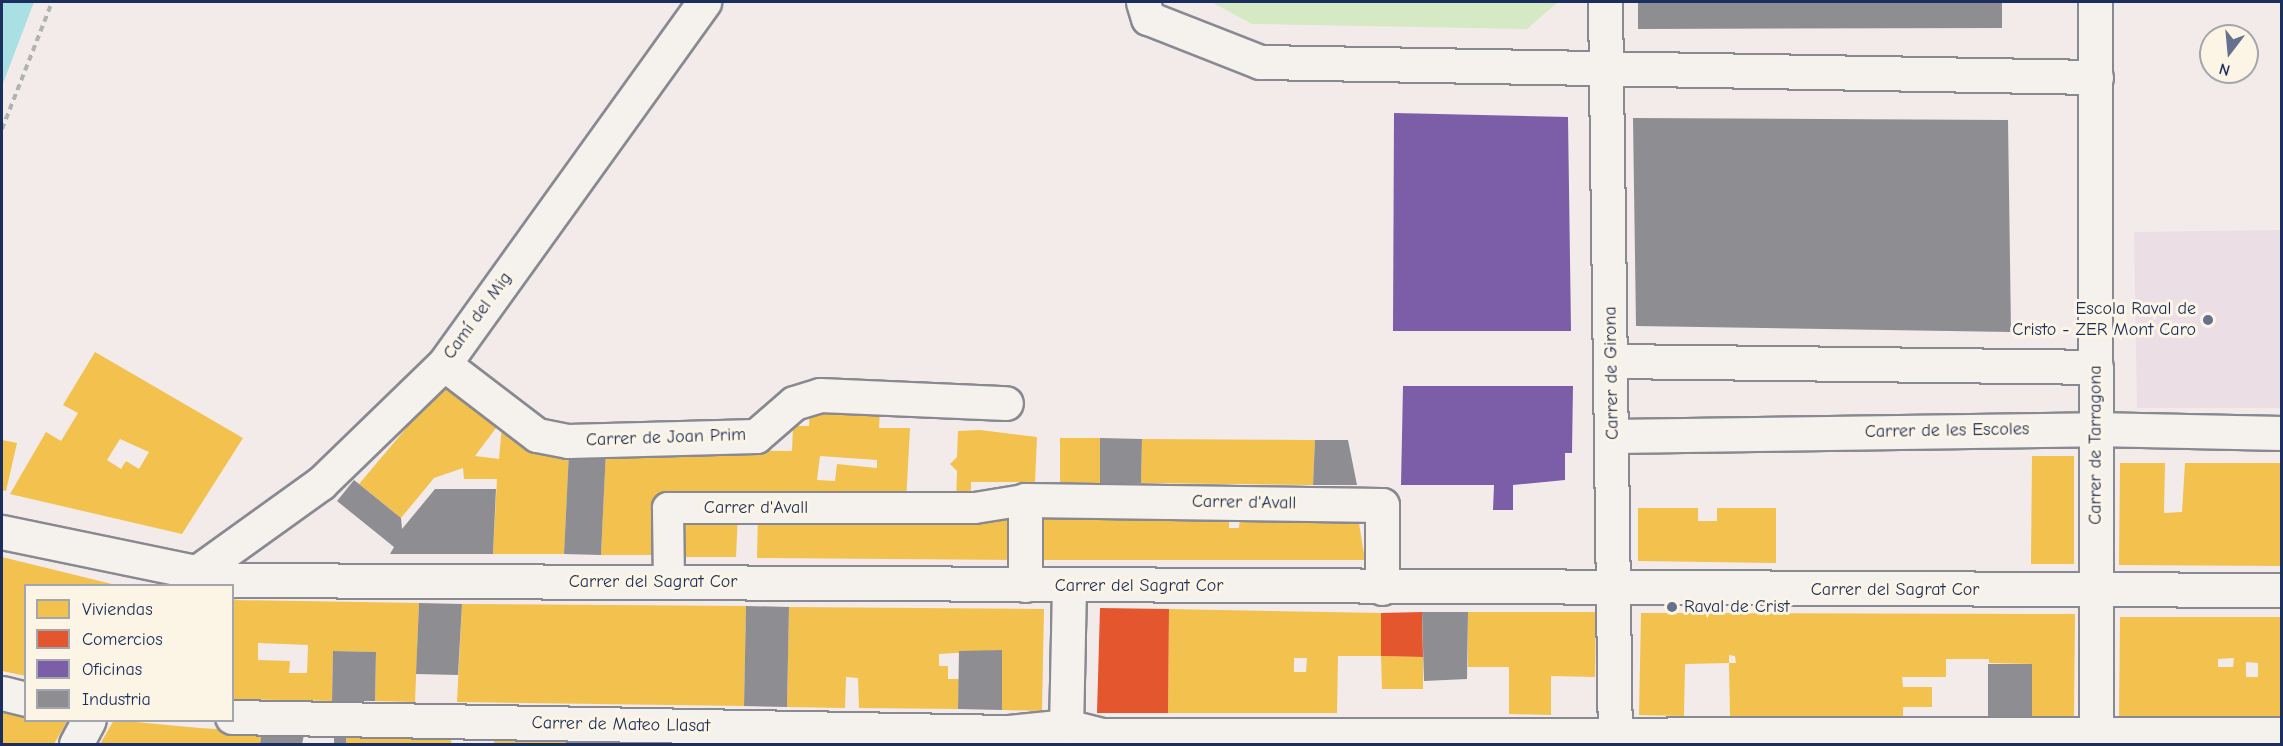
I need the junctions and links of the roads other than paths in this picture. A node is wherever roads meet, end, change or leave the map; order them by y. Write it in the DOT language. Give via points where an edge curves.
graph roads {
  1 [pos="704,2"];
  2 [pos="1143,2"];
  3 [pos="1605,2"];
  4 [pos="2096,2"];
  5 [pos="1606,72"];
  6 [pos="2096,77"];
  7 [pos="1612,362"];
  8 [pos="444,364"];
  9 [pos="2096,367"];
  10 [pos="1006,403"];
  11 [pos="2096,429"];
  12 [pos="2282,433"];
  13 [pos="1613,436"];
  14 [pos="1025,500"];
  15 [pos="2,532"];
  16 [pos="186,579"];
  17 [pos="669,582"];
  18 [pos="1025,585"];
  19 [pos="1069,586"];
  20 [pos="1382,588"];
  21 [pos="1616,588"];
  22 [pos="2097,590"];
  23 [pos="2282,590"];
  24 [pos="2,693"];
  25 [pos="24,698"];
  26 [pos="234,717"];
  27 [pos="88,722"];
  28 [pos="1066,726"];
  29 [pos="474,733"];
  30 [pos="2282,734"];
  31 [pos="1008,738"];
  32 [pos="1615,739"];
  33 [pos="2096,739"];
  34 [pos="1108,740"];
  35 [pos="76,744"];
  1 -- 8 [label="street, Camí del Mig"];
  2 -- 5 [label="street" via="1148,18 1260,63"];
  3 -- 5 [label="street, Carrer de Girona"];
  4 -- 6 [label="street, Carrer de Tarragona"];
  5 -- 6 [label="street"];
  5 -- 7 [label="street, Carrer de Girona"];
  6 -- 9 [label="street, Carrer de Tarragona"];
  7 -- 9 [label="street"];
  7 -- 13 [label="street, Carrer de Girona"];
  8 -- 10 [label="street, Carrer de Joan Prim" via="537,435 568,441 756,436 794,403 820,395"];
  8 -- 16 [label="street, Camí del Mig" via="321,483"];
  9 -- 11 [label="street, Carrer de Tarragona"];
  11 -- 12 [label="street, Carrer de les Escoles"];
  11 -- 13 [label="street, Carrer de les Escoles"];
  11 -- 22 [label="street, Carrer de Tarragona"];
  13 -- 21 [label="street, Carrer de Girona"];
  14 -- 17 [label="street, Carrer d'Avall" via="975,508 668,508"];
  14 -- 18 [label="street"];
  14 -- 20 [label="street, Carrer d'Avall" via="1382,506"];
  15 -- 16 [label="street, Carrer del Sagrat Cor"];
  16 -- 17 [label="street, Carrer del Sagrat Cor"];
  17 -- 18 [label="street, Carrer del Sagrat Cor"];
  18 -- 19 [label="street, Carrer del Sagrat Cor"];
  19 -- 20 [label="street, Carrer del Sagrat Cor"];
  19 -- 28 [label="street"];
  20 -- 21 [label="street, Carrer del Sagrat Cor"];
  21 -- 22 [label="street, Carrer del Sagrat Cor"];
  21 -- 32 [label="street, Carrer de Girona"];
  22 -- 23 [label="street, Carrer del Sagrat Cor"];
  22 -- 33 [label="street, Carrer de Tarragona"];
  24 -- 25 [label="street"];
  26 -- 29 [label="street, Carrer de Mateo Llasat"];
  27 -- 35 [label="street"];
  28 -- 31 [label="street, Carrer de Mateo Llasat"];
  28 -- 34 [label="street, Carrer de Mateo Llasat"];
  29 -- 31 [label="street, Carrer de Mateo Llasat"];
  30 -- 33 [label="street, Carrer de Mateo Llasat"];
  32 -- 33 [label="street, Carrer de Mateo Llasat"];
  32 -- 34 [label="street, Carrer de Mateo Llasat"];
}
